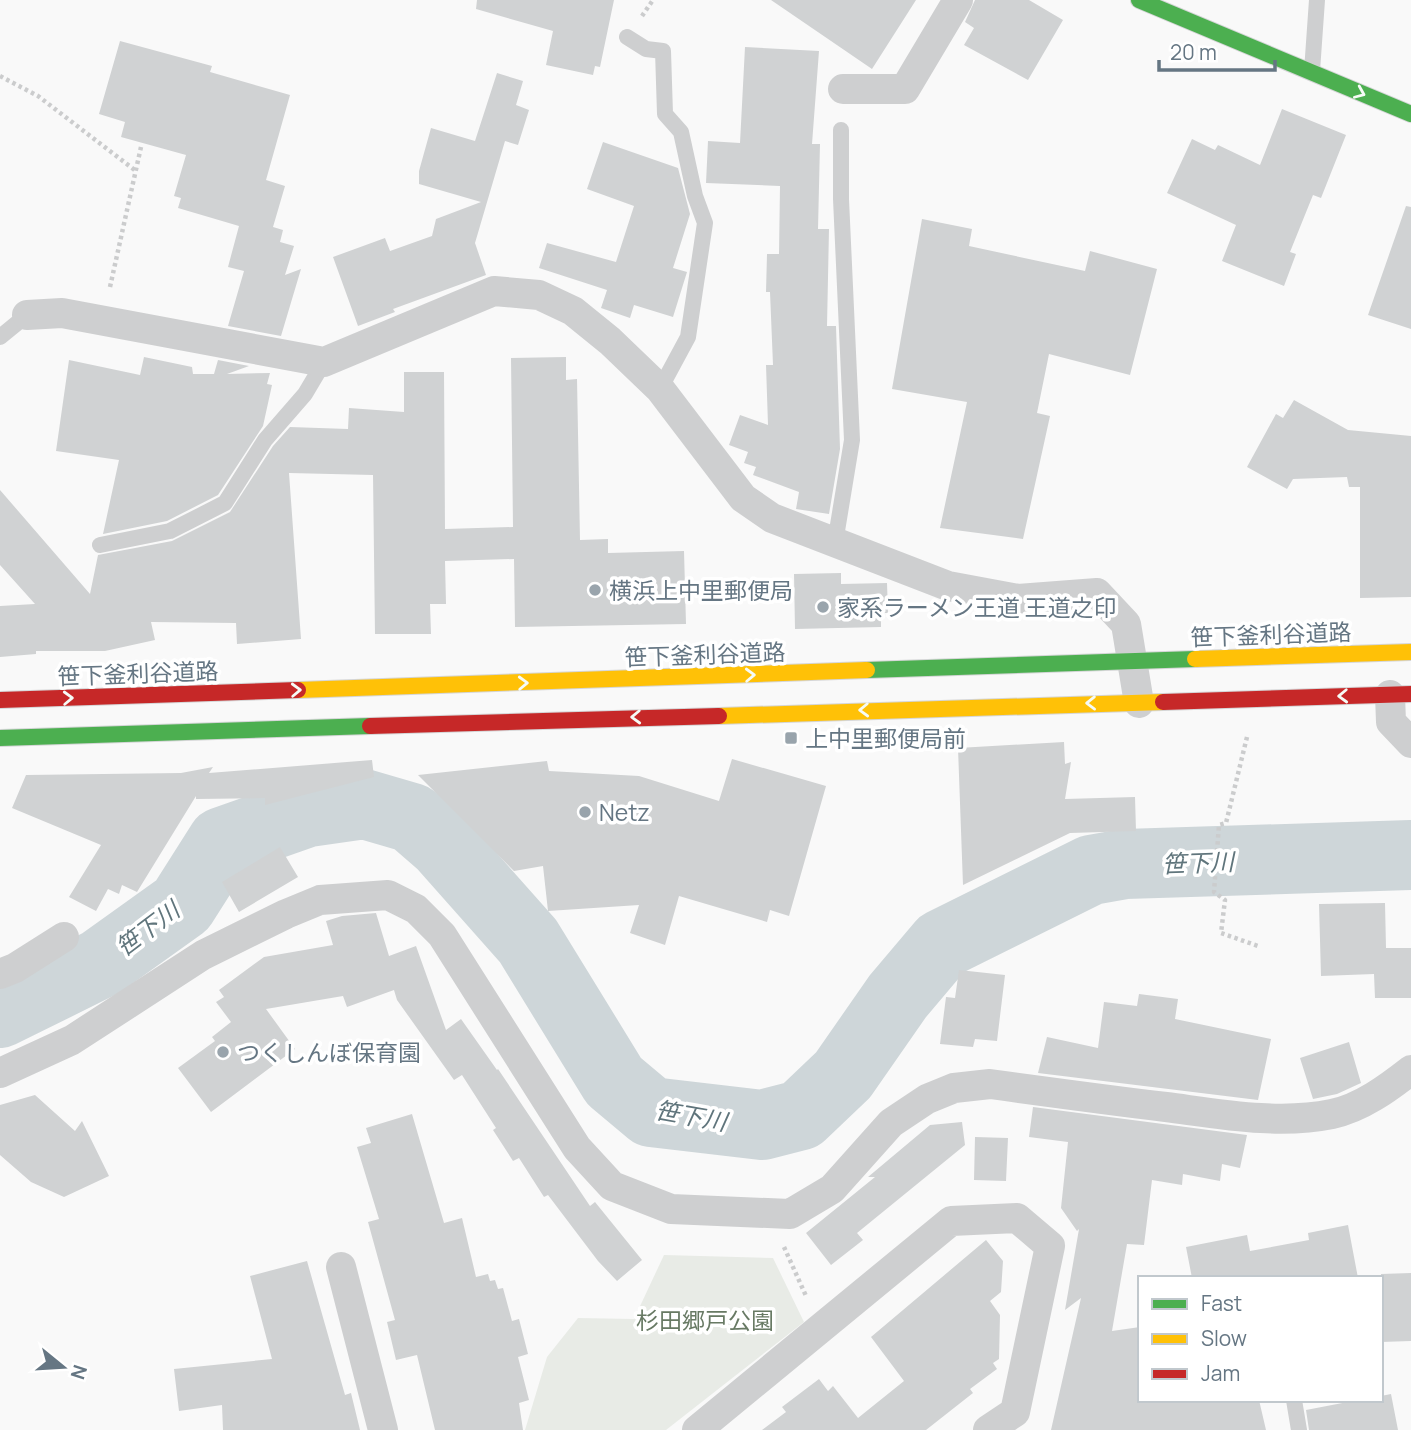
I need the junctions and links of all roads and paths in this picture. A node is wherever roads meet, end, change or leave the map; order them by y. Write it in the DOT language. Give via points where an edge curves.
graph roads {
  1 [pos="958,0"];
  2 [pos="1139,0"];
  3 [pos="1317,0"];
  4 [pos="627,37"];
  5 [pos="1312,72"];
  6 [pos="0,76"];
  7 [pos="843,89"];
  8 [pos="1411,114"];
  9 [pos="841,130"];
  10 [pos="141,147"];
  11 [pos="136,171"];
  12 [pos="27,315"];
  13 [pos="103,320"];
  14 [pos="0,337"];
  15 [pos="324,362"];
  16 [pos="660,389"];
  17 [pos="835,542"];
  18 [pos="100,545"];
  19 [pos="1411,652"];
  20 [pos="1132,662"];
  21 [pos="1401,694"];
  22 [pos="0,700"];
  23 [pos="1139,702"];
  24 [pos="1249,725"];
  25 [pos="0,738"];
  26 [pos="1411,743"];
  27 [pos="64,937"];
  28 [pos="1258,946"];
  29 [pos="0,974"];
  30 [pos="1411,1070"];
  31 [pos="0,1073"];
  32 [pos="783,1246"];
  33 [pos="341,1267"];
  34 [pos="807,1299"];
  35 [pos="1294,1402"];
  36 [pos="383,1430"];
  37 [pos="697,1430"];
  38 [pos="988,1430"];
  39 [pos="1299,1430"];
  1 -- 7 [label="street" via="905,89"];
  2 -- 5 [label="street"];
  3 -- 5 [label="lane"];
  4 -- 16 [label="lane" via="646,49 663,51 665,114 681,132 705,223 688,337"];
  5 -- 8 [label="street, one-way"];
  6 -- 11 [label="path" via="38,96"];
  9 -- 17 [label="lane" via="852,440"];
  10 -- 11 [label="path"];
  11 -- 13 [label="path"];
  12 -- 13 [label="street" via="62,313"];
  12 -- 14 [label="lane"];
  13 -- 15 [label="street"];
  15 -- 16 [label="street" via="494,292 517,293 539,295 573,311"];
  15 -- 18 [label="lane" via="225,503 170,531"];
  16 -- 17 [label="street" via="743,498 772,518"];
  17 -- 20 [label="street" via="948,586 1018,599 1097,593 1126,624"];
  19 -- 20 [label="street, 笹下釜利谷道路"];
  22 -- 20 [label="street, 笹下釜利谷道路, one-way"];
  20 -- 23 [label="street"];
  21 -- 23 [label="street, one-way"];
  21 -- 26 [label="street" via="1391,722"];
  23 -- 25 [label="street, one-way"];
  24 -- 28 [label="path" via="1226,823 1219,825 1214,892 1225,900 1221,933"];
  27 -- 29 [label="street"];
  30 -- 31 [label="street" via="1358,1105 1334,1114 1286,1119 990,1084 954,1088 891,1123 832,1189 790,1213 671,1209 611,1186 577,1148 443,935 416,909 388,895 320,900 286,914 203,955 72,1040"];
  32 -- 34 [label="path"];
  33 -- 36 [label="street"];
  35 -- 39 [label="lane"];
  37 -- 38 [label="street" via="951,1221 1017,1218 1050,1246 1015,1412"];
}
